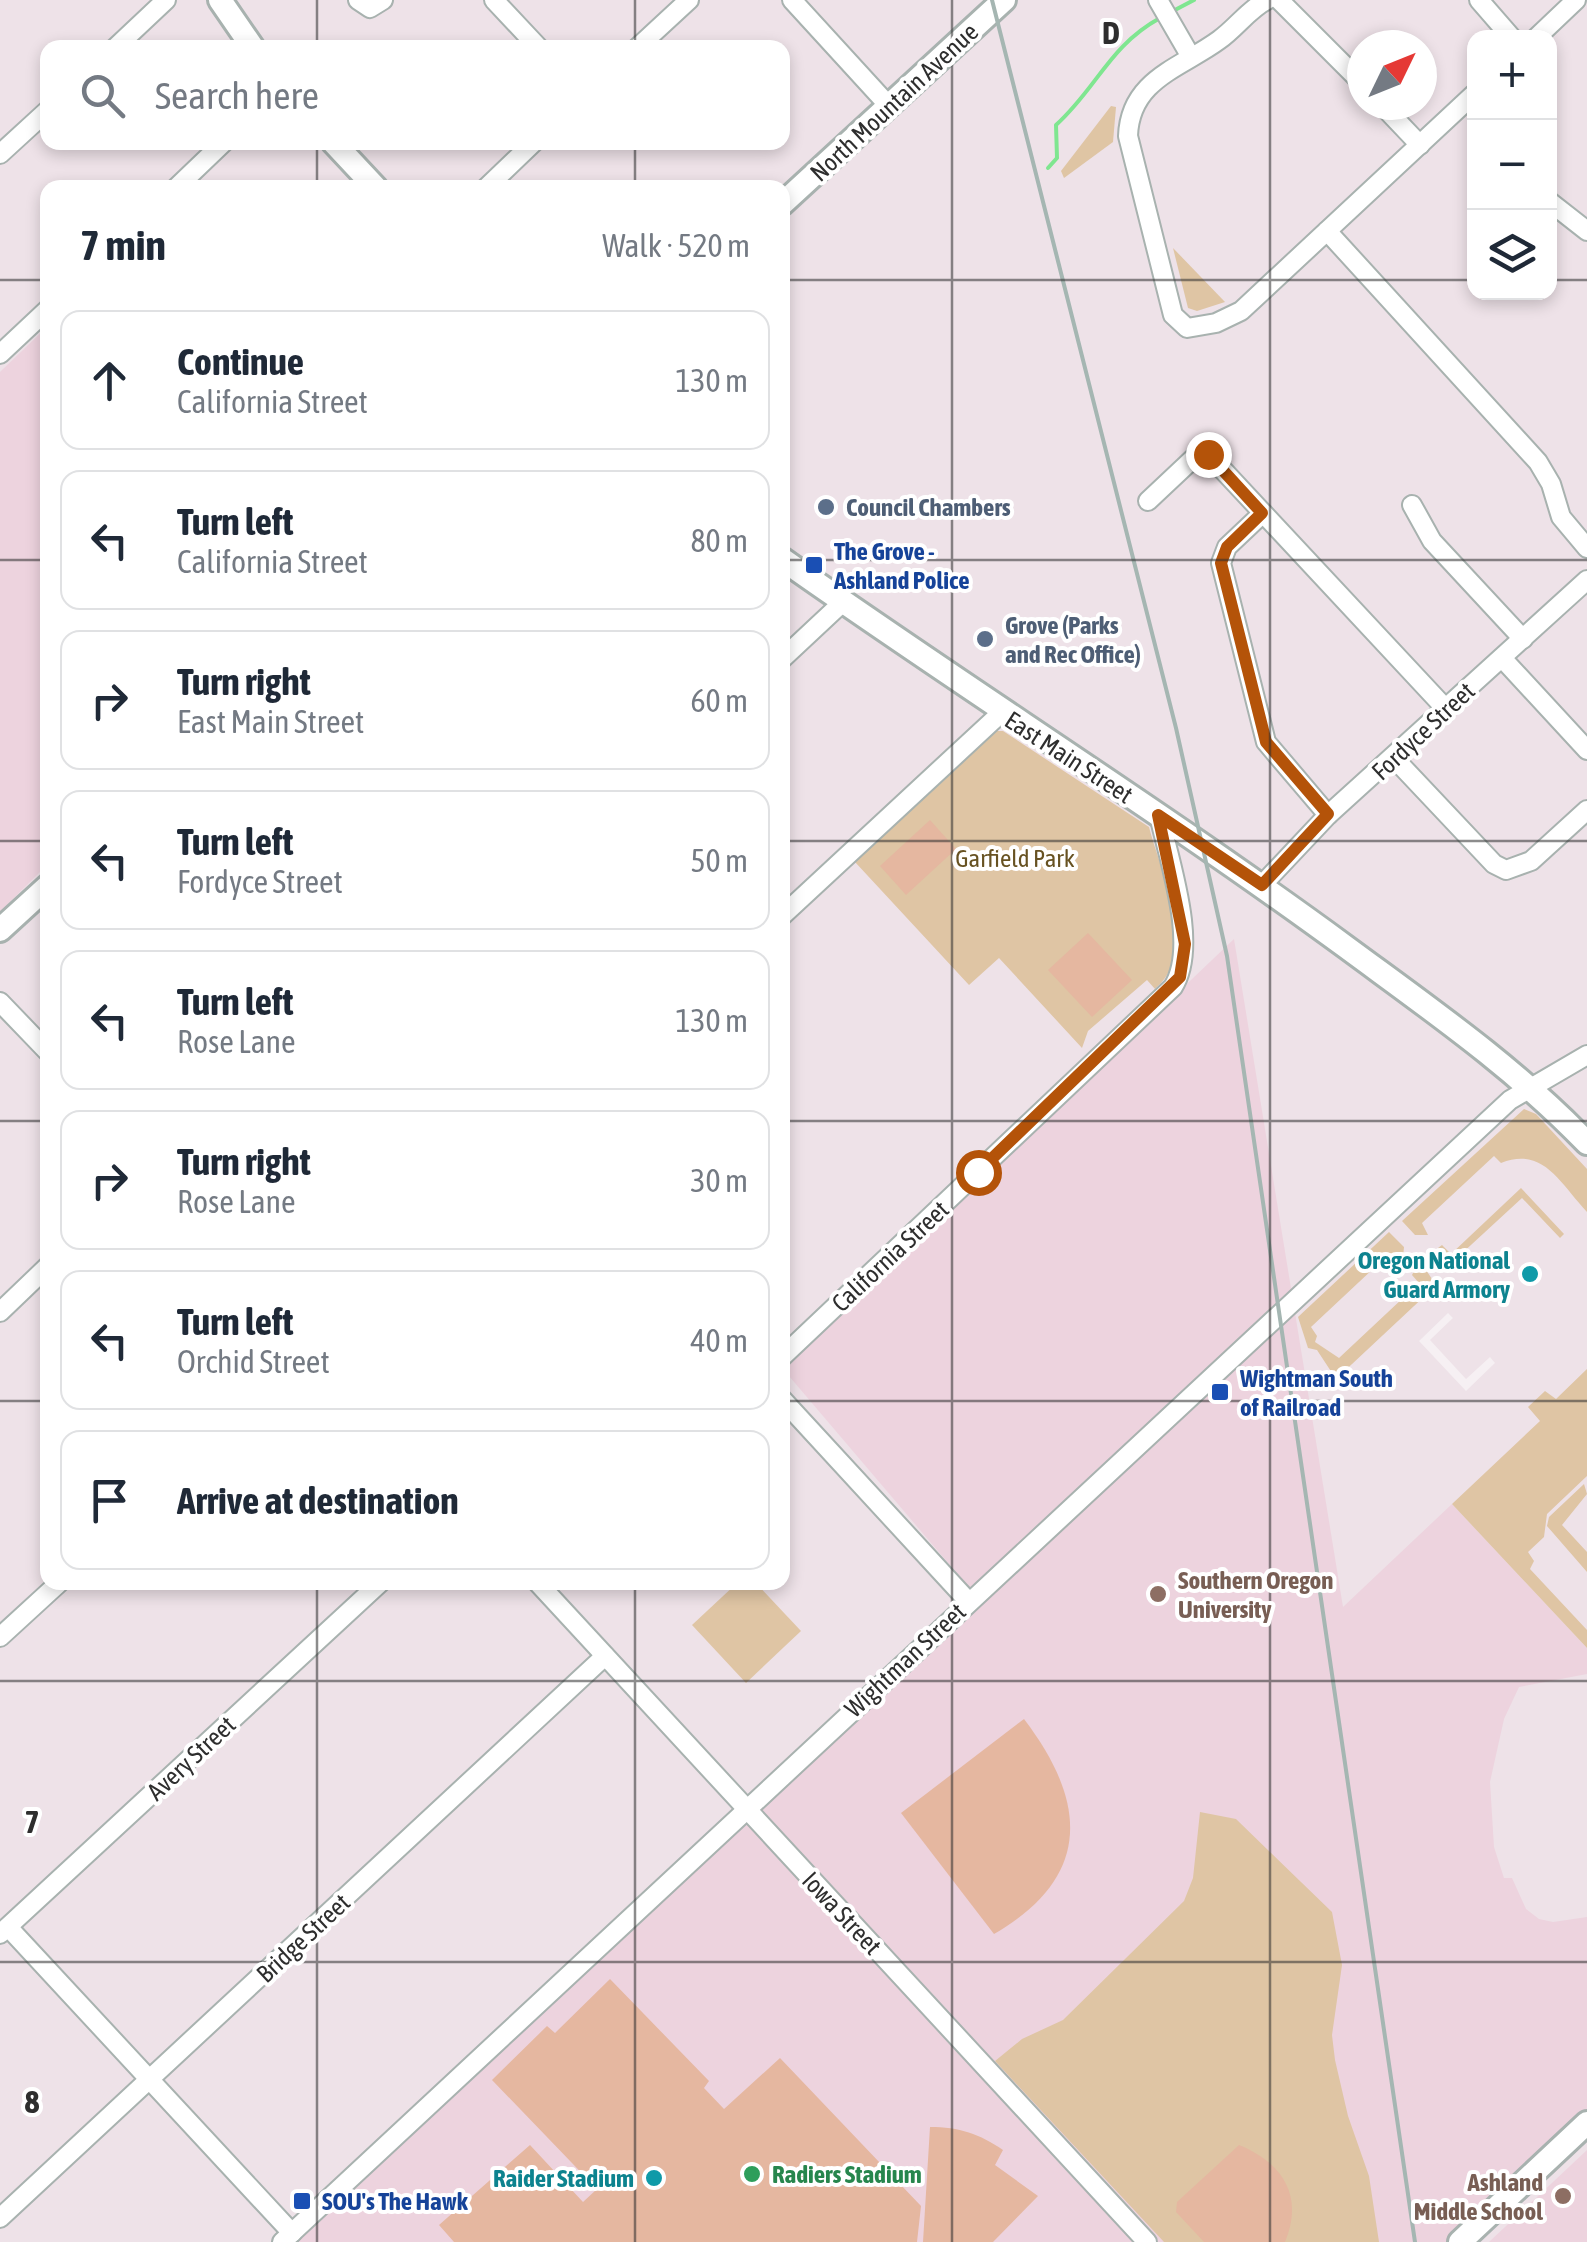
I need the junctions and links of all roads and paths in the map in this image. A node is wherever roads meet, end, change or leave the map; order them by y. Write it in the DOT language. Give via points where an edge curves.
graph roads {
  1 [pos="166,0"];
  2 [pos="220,0"];
  3 [pos="358,0"];
  4 [pos="384,0"];
  5 [pos="494,0"];
  6 [pos="689,0"];
  7 [pos="792,0"];
  8 [pos="1004,0"];
  9 [pos="1158,0"];
  10 [pos="1267,0"];
  11 [pos="1279,0"];
  12 [pos="1478,0"];
  13 [pos="1576,0"];
  14 [pos="1505,30"];
  15 [pos="1544,30"];
  16 [pos="123,40"];
  17 [pos="247,40"];
  18 [pos="531,40"];
  19 [pos="646,40"];
  20 [pos="1190,57"];
  21 [pos="1347,68"];
  22 [pos="1467,102"];
  23 [pos="890,106"];
  24 [pos="40,117"];
  25 [pos="1396,120"];
  26 [pos="1420,145"];
  27 [pos="216,150"];
  28 [pos="340,150"];
  29 [pos="526,150"];
  30 [pos="0,154"];
  31 [pos="184,180"];
  32 [pos="369,180"];
  33 [pos="494,180"];
  34 [pos="790,197"];
  35 [pos="1557,207"];
  36 [pos="1587,230"];
  37 [pos="1326,232"];
  38 [pos="40,317"];
  39 [pos="0,327"];
  40 [pos="7,348"];
  41 [pos="1148,500"];
  42 [pos="1412,505"];
  43 [pos="1262,513"];
  44 [pos="1587,548"];
  45 [pos="790,566"];
  46 [pos="1587,580"];
  47 [pos="843,602"];
  48 [pos="1522,639"];
  49 [pos="790,652"];
  50 [pos="1502,658"];
  51 [pos="1446,709"];
  52 [pos="1000,712"];
  53 [pos="1587,750"];
  54 [pos="1394,758"];
  55 [pos="1587,810"];
  56 [pos="1328,814"];
  57 [pos="1158,815"];
  58 [pos="1262,885"];
  59 [pos="40,893"];
  60 [pos="790,909"];
  61 [pos="0,930"];
  62 [pos="0,1002"];
  63 [pos="40,1044"];
  64 [pos="1587,1055"];
  65 [pos="1534,1088"];
  66 [pos="1587,1142"];
  67 [pos="40,1274"];
  68 [pos="0,1312"];
  69 [pos="790,1349"];
  70 [pos="790,1408"];
  71 [pos="51,1590"];
  72 [pos="372,1590"];
  73 [pos="545,1590"];
  74 [pos="968,1602"];
  75 [pos="0,1638"];
  76 [pos="605,1656"];
  77 [pos="746,1808"];
  78 [pos="4,1930"];
  79 [pos="150,2080"];
  80 [pos="1587,2123"];
  81 [pos="0,2218"];
  82 [pos="287,2237"];
  83 [pos="1147,2242"];
  84 [pos="1460,2242"];
  1 -- 16 [label="street"];
  2 -- 17 [label="street"];
  3 -- 4 [label="street" via="370,8"];
  5 -- 18 [label="street"];
  6 -- 19 [label="street"];
  7 -- 23 [label="street"];
  8 -- 23 [label="street, North Mountain Avenue"];
  9 -- 20 [label="street"];
  10 -- 20 [label="street"];
  11 -- 21 [label="street"];
  12 -- 14 [label="street"];
  13 -- 15 [label="street"];
  20 -- 37 [label="street" via="1141,92 1128,136 1173,315 1187,328 1235,315"];
  22 -- 26 [label="street"];
  23 -- 34 [label="street, North Mountain Avenue"];
  24 -- 30 [label="street"];
  25 -- 26 [label="street"];
  26 -- 37 [label="street"];
  27 -- 31 [label="street"];
  28 -- 32 [label="street"];
  29 -- 33 [label="street"];
  35 -- 36 [label="street"];
  37 -- 44 [label="street" via="1538,462 1561,517"];
  38 -- 40 [label="street"];
  39 -- 40 [label="street"];
  41 -- 43 [label="street" via="1205,452"];
  42 -- 48 [label="street" via="1432,541"];
  43 -- 51 [label="street"];
  43 -- 56 [label="street" via="1227,547 1221,563 1266,742"];
  45 -- 47 [label="street, East Main Street"];
  46 -- 48 [label="street, Fordyce Street"];
  47 -- 49 [label="street"];
  47 -- 52 [label="street, East Main Street"];
  48 -- 50 [label="street, Fordyce Street"];
  50 -- 51 [label="street, Fordyce Street"];
  50 -- 53 [label="street"];
  51 -- 54 [label="street, Fordyce Street"];
  52 -- 57 [label="street, East Main Street"];
  52 -- 60 [label="street"];
  54 -- 55 [label="street" via="1506,870 1531,862"];
  54 -- 56 [label="street, Fordyce Street"];
  56 -- 58 [label="street, Fordyce Street"];
  57 -- 58 [label="street, East Main Street"];
  57 -- 69 [label="street, California Street" via="1185,944 1184,968 1173,987"];
  58 -- 65 [label="street, East Main Street"];
  59 -- 61 [label="street"];
  62 -- 63 [label="street"];
  64 -- 65 [label="street, Wightman Street"];
  65 -- 66 [label="street, East Main Street"];
  65 -- 74 [label="street, Wightman Street" via="1510,1100"];
  67 -- 68 [label="street"];
  70 -- 74 [label="street"];
  71 -- 75 [label="street"];
  72 -- 78 [label="street, Avery Street"];
  73 -- 76 [label="street, Iowa Street"];
  74 -- 77 [label="street, Wightman Street"];
  76 -- 77 [label="street, Iowa Street"];
  76 -- 79 [label="street, Bridge Street"];
  77 -- 82 [label="street, Wightman Street"];
  77 -- 83 [label="street, Iowa Street"];
  78 -- 79 [label="street"];
  79 -- 81 [label="street, Bridge Street"];
  79 -- 82 [label="street"];
  80 -- 84 [label="street"];
}
